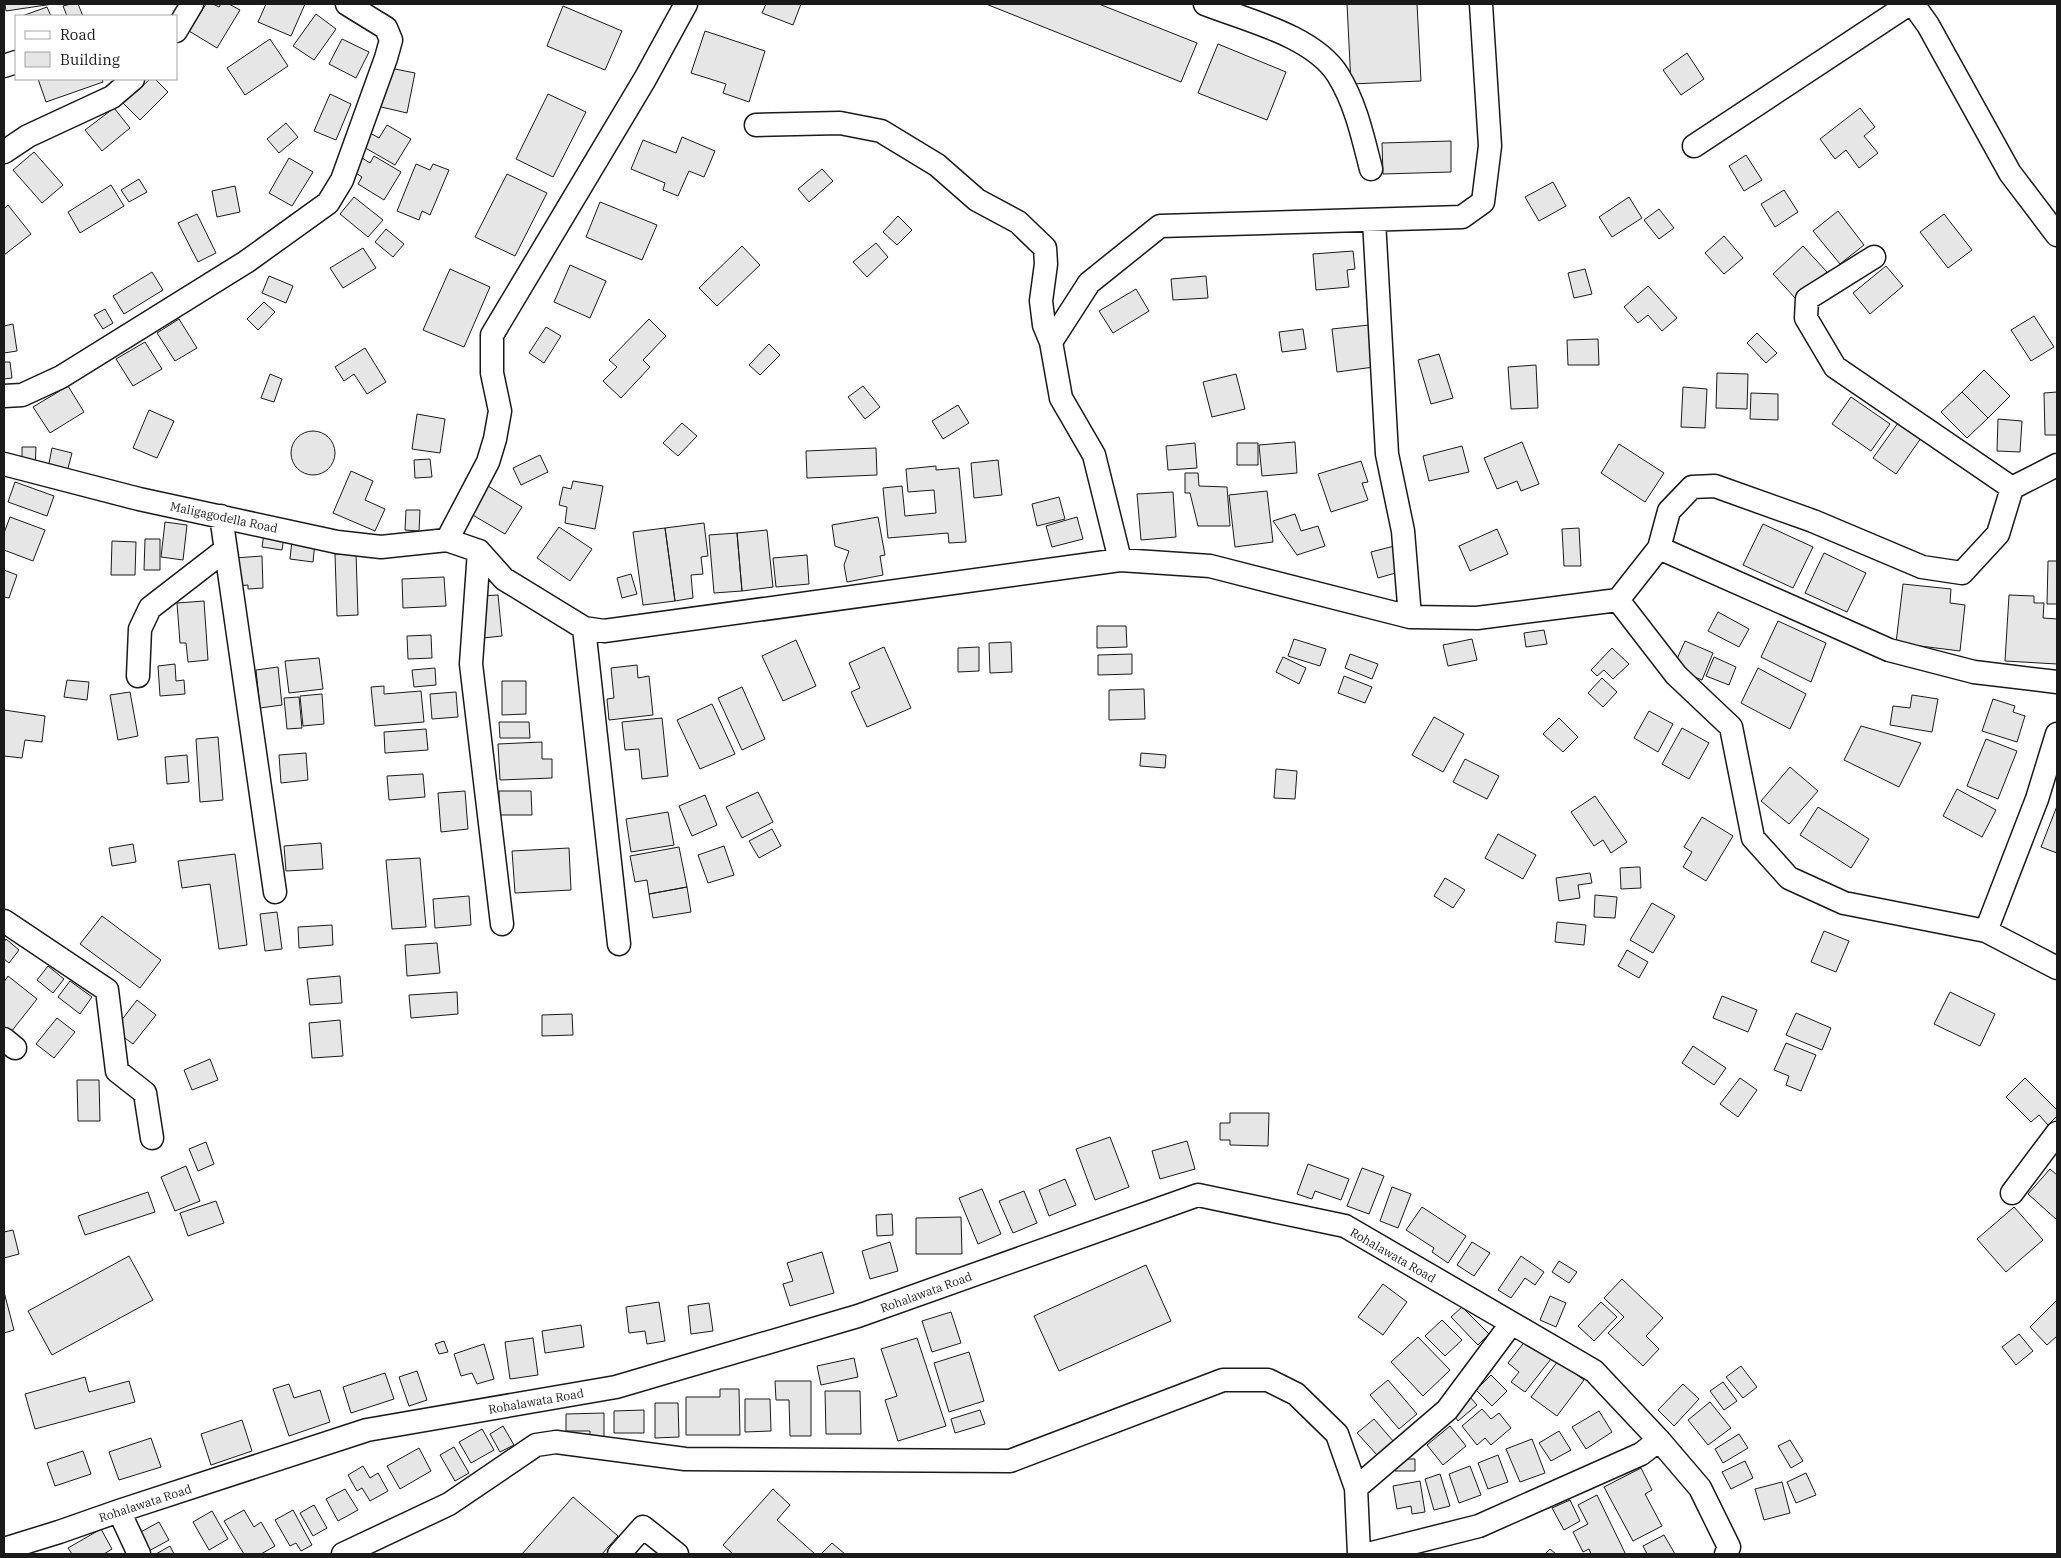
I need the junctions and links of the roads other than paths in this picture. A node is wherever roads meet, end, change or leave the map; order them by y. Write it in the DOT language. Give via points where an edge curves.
graph roads {
  1 [pos="192,4"];
  2 [pos="347,4"];
  3 [pos="686,4"];
  4 [pos="1205,4"];
  5 [pos="1482,4"];
  6 [pos="1909,4"];
  7 [pos="1913,4"];
  8 [pos="178,28"];
  9 [pos="132,80"];
  10 [pos="756,125"];
  11 [pos="1694,146"];
  12 [pos="4,152"];
  13 [pos="1372,170"];
  14 [pos="1374,220"];
  15 [pos="2057,235"];
  16 [pos="1874,257"];
  17 [pos="1051,342"];
  18 [pos="4,396"];
  19 [pos="4,464"];
  20 [pos="2057,466"];
  21 [pos="2012,488"];
  22 [pos="221,516"];
  23 [pos="447,540"];
  24 [pos="1659,548"];
  25 [pos="225,550"];
  26 [pos="479,551"];
  27 [pos="1120,560"];
  28 [pos="1618,600"];
  29 [pos="1410,617"];
  30 [pos="584,628"];
  31 [pos="138,676"];
  32 [pos="2057,682"];
  33 [pos="2057,734"];
  34 [pos="274,892"];
  35 [pos="4,921"];
  36 [pos="502,924"];
  37 [pos="1986,931"];
  38 [pos="619,944"];
  39 [pos="2057,968"];
  40 [pos="2057,1133"];
  41 [pos="152,1138"];
  42 [pos="2012,1193"];
  43 [pos="1510,1324"];
  44 [pos="1659,1440"];
  45 [pos="1356,1488"];
  46 [pos="119,1511"];
  47 [pos="58,1532"];
  48 [pos="4,1549"];
  49 [pos="1729,1552"];
  50 [pos="45,1554"];
  51 [pos="139,1554"];
  52 [pos="343,1554"];
  53 [pos="619,1554"];
  54 [pos="677,1554"];
  55 [pos="1359,1554"];
  56 [pos="1368,1554"];
  1 -- 8 [label="street"];
  2 -- 18 [label="street" via="386,28 391,40 342,180 328,203 246,262 61,377 22,395"];
  3 -- 23 [label="street" via="645,79 492,334 492,373 500,411 496,439 488,462"];
  4 -- 13 [label="street" via="1285,35 1319,53 1338,75 1356,111"];
  5 -- 14 [label="street" via="1490,146 1483,202 1462,217"];
  6 -- 11 [label="street"];
  7 -- 15 [label="street" via="1928,25 2010,173"];
  9 -- 12 [label="street" via="112,97 28,136"];
  10 -- 17 [label="street" via="840,122 881,131 936,165 977,200 1018,222 1045,248 1042,301 1044,325"];
  14 -- 17 [label="street" via="1160,226 1089,284"];
  14 -- 29 [label="street" via="1387,454 1403,530"];
  16 -- 21 [label="street" via="1807,299 1806,318 1835,367"];
  17 -- 27 [label="street" via="1061,398 1094,455"];
  19 -- 22 [label="street, Maligagodella Road" via="139,499"];
  20 -- 21 [label="street"];
  21 -- 24 [label="street" via="1998,534 1962,573 1922,567 1813,521 1715,486 1692,487 1669,511"];
  22 -- 23 [label="street, Maligagodella Road" via="338,542 381,547"];
  22 -- 25 [label="street"];
  23 -- 26 [label="street"];
  24 -- 28 [label="street"];
  24 -- 32 [label="street" via="1889,650 1974,672"];
  25 -- 31 [label="street" via="150,608 140,629"];
  25 -- 34 [label="street"];
  26 -- 30 [label="street" via="504,579"];
  26 -- 36 [label="street" via="471,664"];
  27 -- 29 [label="street" via="1210,566"];
  27 -- 30 [label="street" via="604,631"];
  28 -- 29 [label="street" via="1477,618"];
  28 -- 37 [label="street" via="1676,675 1731,727 1753,838 1790,878 1844,903"];
  30 -- 38 [label="street"];
  33 -- 37 [label="street" via="2037,799"];
  35 -- 41 [label="street" via="107,990 116,1071 145,1093"];
  37 -- 39 [label="street"];
  40 -- 42 [label="street"];
  43 -- 44 [label="street, Rohalawata Road" via="1594,1371"];
  43 -- 45 [label="street" via="1447,1410"];
  43 -- 46 [label="street, Rohalawata Road" via="1345,1226 1198,1195 840,1322 616,1387 367,1430"];
  44 -- 49 [label="street, Rohalawata Road" via="1700,1488"];
  44 -- 56 [label="street" via="1641,1454 1479,1526"];
  45 -- 52 [label="street" via="1337,1434 1296,1394 1268,1380 1223,1380 1010,1461 685,1459 556,1442 536,1445 449,1504"];
  45 -- 55 [label="street"];
  46 -- 47 [label="street, Rohalawata Road"];
  46 -- 51 [label="street"];
  47 -- 48 [label="street, Rohalawata Road"];
  47 -- 50 [label="street"];
  53 -- 54 [label="street" via="643,1527"];
}
